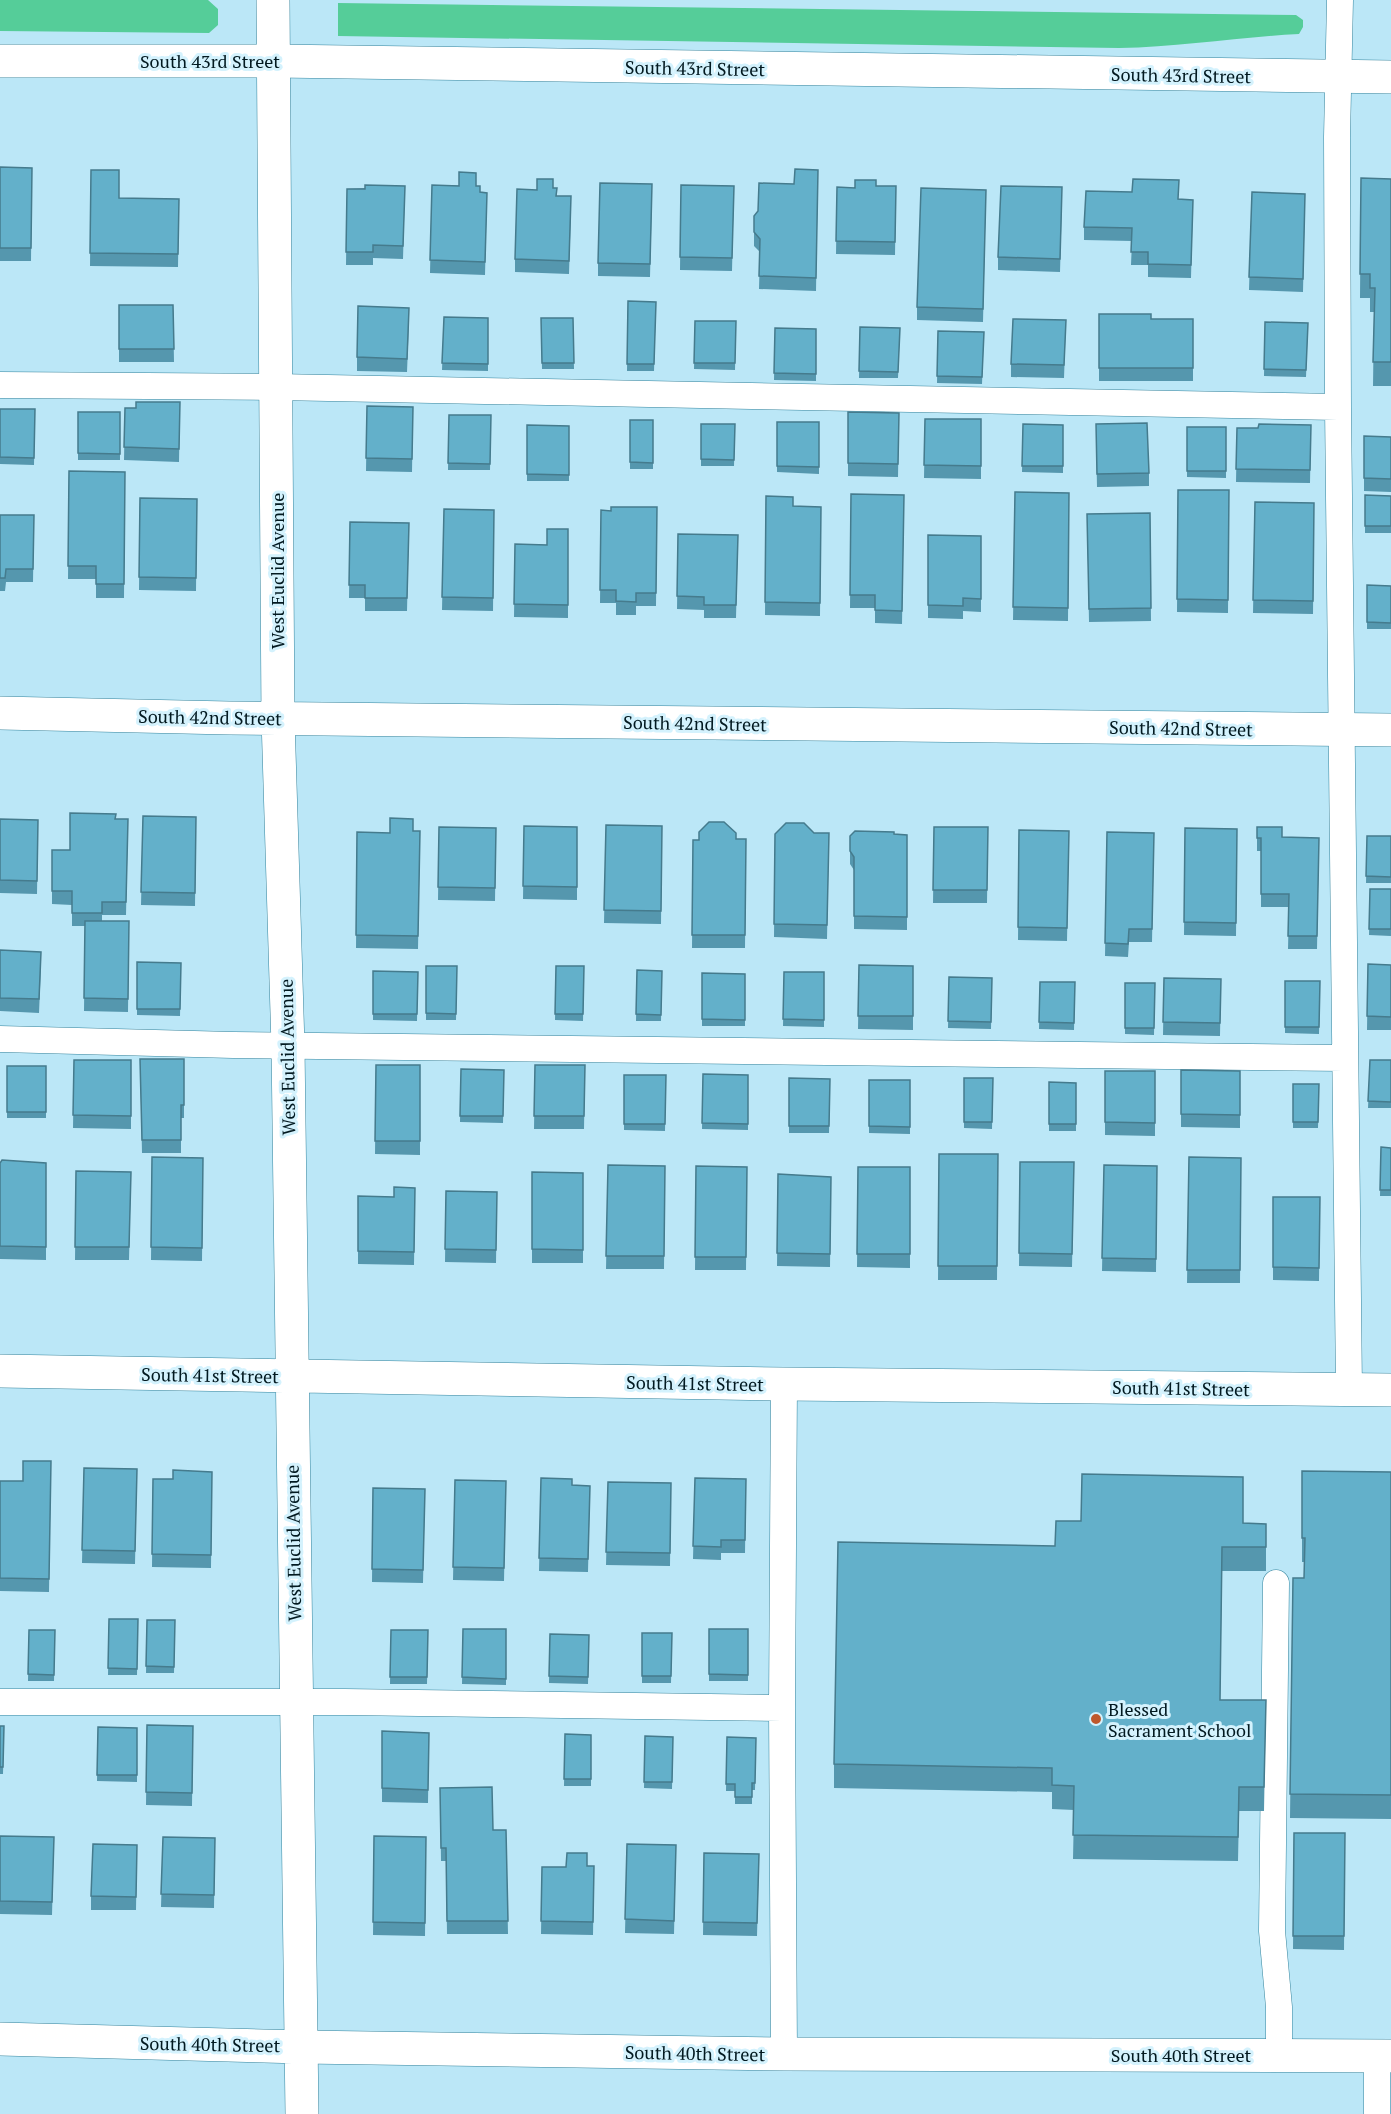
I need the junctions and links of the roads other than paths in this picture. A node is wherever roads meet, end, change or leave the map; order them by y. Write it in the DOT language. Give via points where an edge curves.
graph roads {
  1 [pos="273,0"];
  2 [pos="1340,0"];
  3 [pos="0,61"];
  4 [pos="275,61"];
  5 [pos="1339,77"];
  6 [pos="1391,78"];
  7 [pos="0,385"];
  8 [pos="276,387"];
  9 [pos="1338,407"];
  10 [pos="0,713"];
  11 [pos="278,718"];
  12 [pos="1340,730"];
  13 [pos="1391,730"];
  14 [pos="0,1039"];
  15 [pos="288,1046"];
  16 [pos="1344,1058"];
  17 [pos="0,1371"];
  18 [pos="291,1377"];
  19 [pos="784,1384"];
  20 [pos="1349,1389"];
  21 [pos="1391,1390"];
  22 [pos="1276,1583"];
  23 [pos="0,1702"];
  24 [pos="296,1702"];
  25 [pos="782,1708"];
  26 [pos="0,2039"];
  27 [pos="302,2047"];
  28 [pos="784,2054"];
  29 [pos="1279,2055"];
  30 [pos="1384,2056"];
  31 [pos="302,2114"];
  32 [pos="1377,2114"];
  1 -- 4 [label="street, West Euclid Avenue"];
  2 -- 5 [label="lane"];
  3 -- 4 [label="street, South 43rd Street"];
  4 -- 5 [label="street, South 43rd Street"];
  4 -- 8 [label="street, West Euclid Avenue"];
  5 -- 6 [label="street, South 43rd Street"];
  5 -- 9 [label="lane"];
  7 -- 8 [label="lane"];
  8 -- 9 [label="lane"];
  8 -- 11 [label="street, West Euclid Avenue"];
  9 -- 12 [label="lane"];
  10 -- 11 [label="street, South 42nd Street"];
  11 -- 12 [label="street, South 42nd Street"];
  11 -- 15 [label="street, West Euclid Avenue"];
  12 -- 13 [label="street, South 42nd Street"];
  12 -- 16 [label="lane"];
  14 -- 15 [label="lane"];
  15 -- 16 [label="lane"];
  15 -- 18 [label="street, West Euclid Avenue"];
  16 -- 20 [label="lane"];
  17 -- 18 [label="street, South 41st Street"];
  18 -- 19 [label="street, South 41st Street"];
  18 -- 24 [label="street, West Euclid Avenue"];
  19 -- 20 [label="street, South 41st Street"];
  19 -- 25 [label="lane"];
  20 -- 21 [label="street, South 41st Street"];
  22 -- 29 [label="lane" via="1272,1931"];
  23 -- 24 [label="lane"];
  24 -- 25 [label="lane"];
  24 -- 27 [label="street, West Euclid Avenue"];
  25 -- 28 [label="lane"];
  26 -- 27 [label="street, South 40th Street"];
  27 -- 28 [label="street, South 40th Street"];
  27 -- 31 [label="street, West Euclid Avenue"];
  28 -- 29 [label="street, South 40th Street"];
  29 -- 30 [label="street, South 40th Street"];
  30 -- 32 [label="lane"];
}
